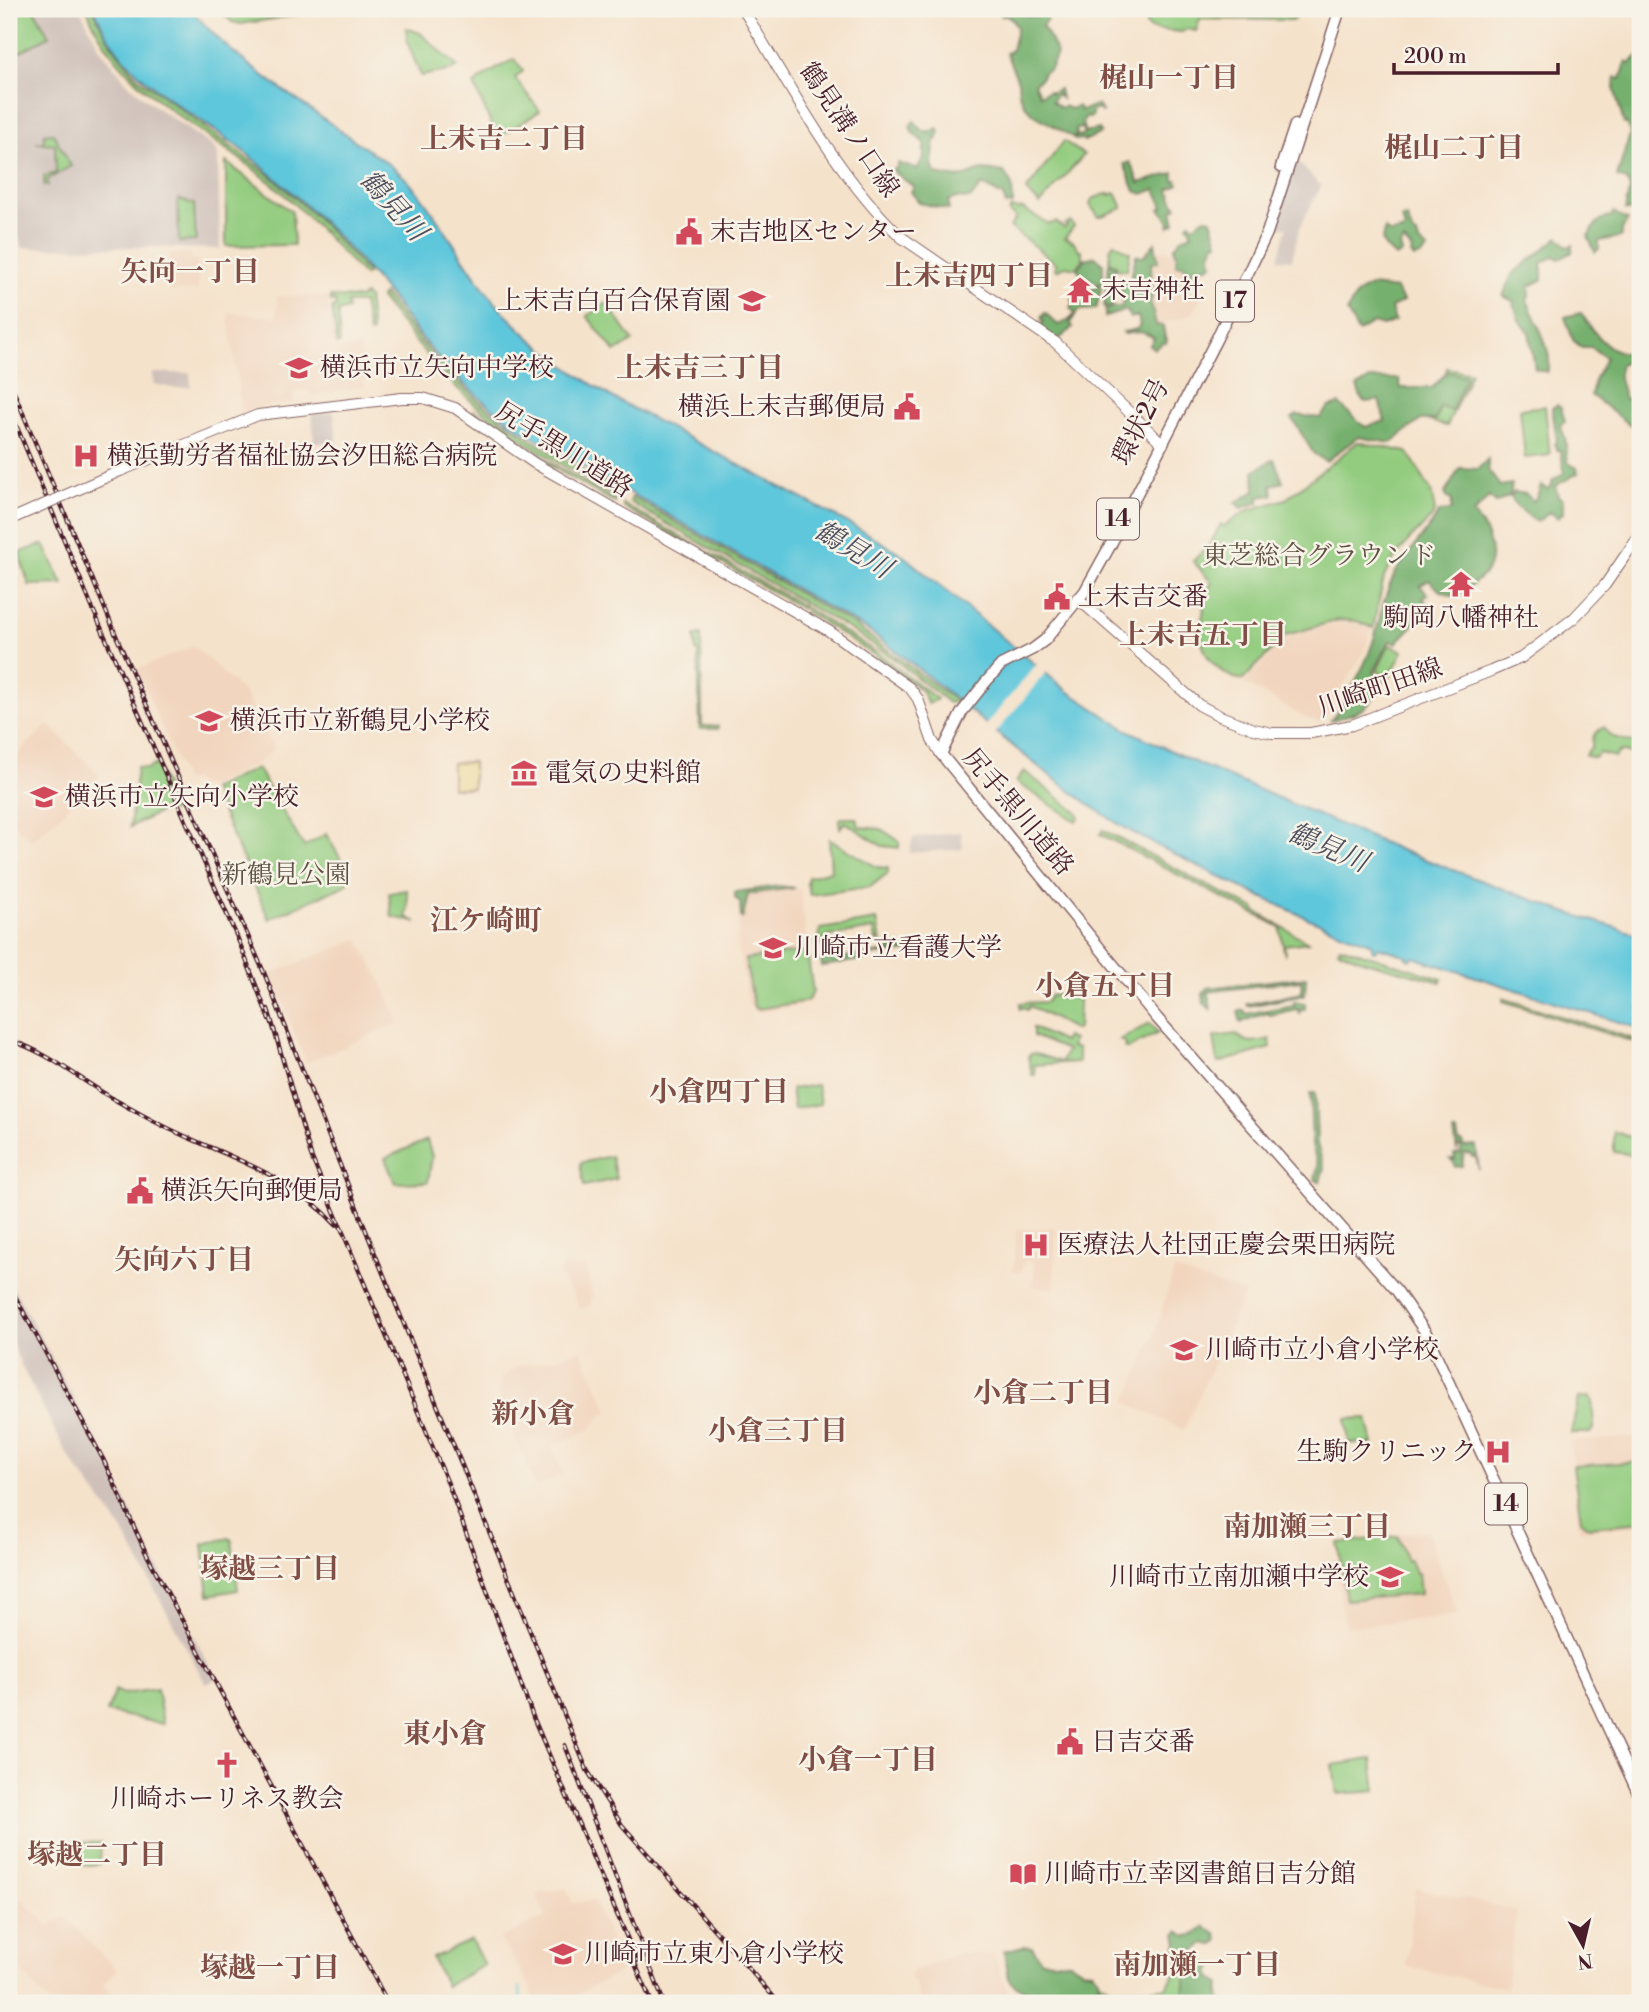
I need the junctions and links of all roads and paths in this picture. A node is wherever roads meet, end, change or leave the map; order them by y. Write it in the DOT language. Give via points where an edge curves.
graph roads {
  1 [pos="743,9"];
  2 [pos="1333,9"];
  3 [pos="1340,9"];
  4 [pos="1161,442"];
  5 [pos="9,520"];
  6 [pos="1640,534"];
  7 [pos="1077,598"];
  8 [pos="941,754"];
  9 [pos="1640,1797"];
  1 -- 4 [label="main road, 鶴見溝ノ口線" via="828,148 883,219 901,237 1056,343"];
  2 -- 4 [label="main road, 環状2号 / 17" via="1255,245"];
  3 -- 4 [label="main road, 環状2号 / 17" via="1267,233"];
  4 -- 7 [label="main road, 環状2号 / 14"];
  5 -- 8 [label="main road, 尻手黒川道路, bridge" via="239,421 277,411 423,398 455,408 534,464 829,631 884,668 918,699"];
  6 -- 7 [label="main road, 川崎町田線" via="1592,600 1521,658 1352,725 1311,733 1254,729 1199,705"];
  7 -- 8 [label="main road, 14" via="1045,640 1001,665 961,715"];
  8 -- 9 [label="main road, 尻手黒川道路 / 14" via="1157,1018 1397,1291 1426,1333"];
}
